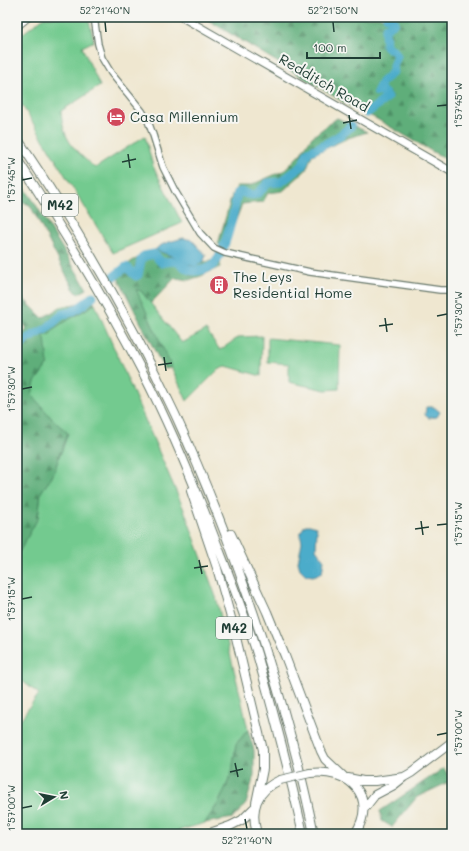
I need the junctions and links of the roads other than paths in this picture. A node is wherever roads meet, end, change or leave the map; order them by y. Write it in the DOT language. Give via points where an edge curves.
graph roads {
  1 [pos="28,17"];
  2 [pos="94,17"];
  3 [pos="182,17"];
  4 [pos="17,26"];
  5 [pos="17,138"];
  6 [pos="17,159"];
  7 [pos="452,172"];
  8 [pos="452,290"];
  9 [pos="182,457"];
  10 [pos="216,510"];
  11 [pos="452,742"];
  12 [pos="344,777"];
  13 [pos="404,777"];
  14 [pos="255,806"];
  15 [pos="364,809"];
  16 [pos="207,834"];
  17 [pos="257,834"];
  18 [pos="303,834"];
  19 [pos="314,834"];
  20 [pos="355,834"];
  1 -- 4 [label="main road"];
  2 -- 8 [label="street" via="99,51 105,65 148,121 166,175 192,221 206,240 218,250 310,272"];
  3 -- 7 [label="main road, Redditch Road"];
  5 -- 10 [label="highway, M42" via="114,294 175,414"];
  6 -- 9 [label="highway, M42" via="92,279 143,373"];
  9 -- 14 [label="highway, M42" via="233,624 263,750 263,769"];
  9 -- 18 [label="highway, M42" via="234,589 256,653"];
  10 -- 12 [label="highway, M42" via="233,537 267,612 321,752"];
  10 -- 19 [label="highway, M42" via="276,684"];
  11 -- 13 [label="highway"];
  12 -- 13 [label="highway" via="363,781"];
  12 -- 14 [label="highway, bridge" via="330,773 310,773 280,780 266,790"];
  12 -- 15 [label="highway" via="353,783 362,796"];
  13 -- 15 [label="highway" via="376,795"];
  14 -- 16 [label="highway" via="242,820"];
  14 -- 17 [label="highway" via="254,824"];
  15 -- 20 [label="highway" via="360,827"];
}
